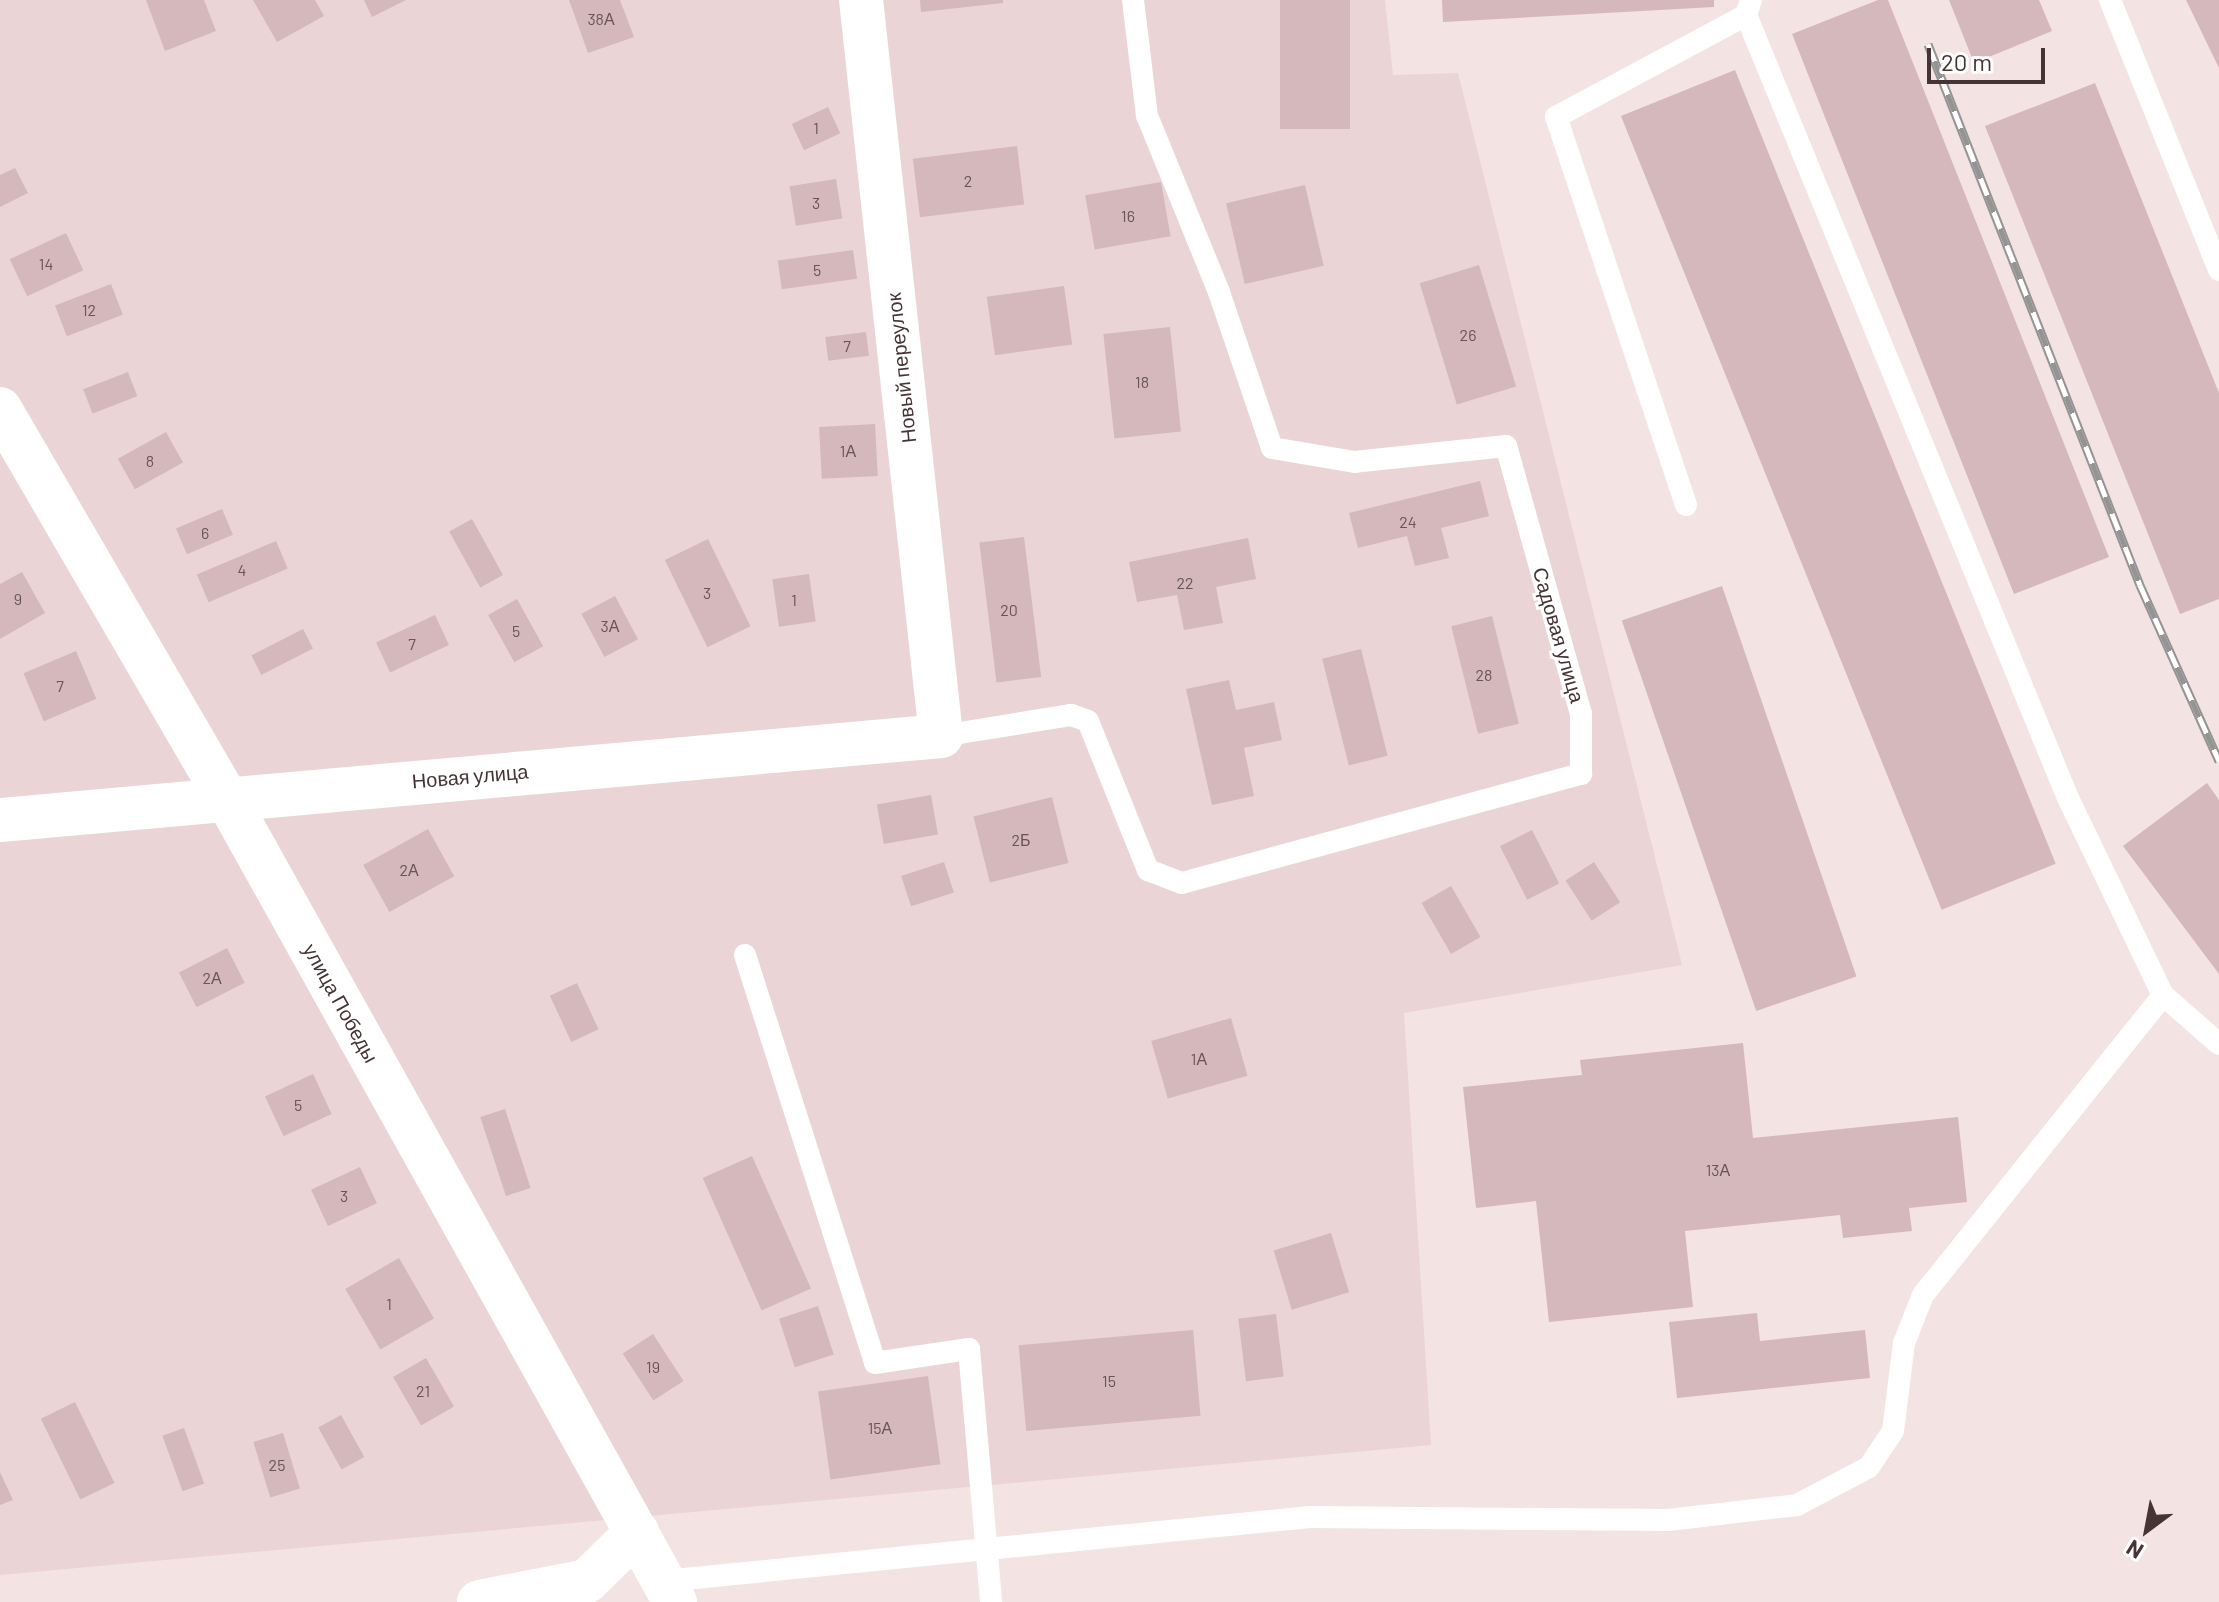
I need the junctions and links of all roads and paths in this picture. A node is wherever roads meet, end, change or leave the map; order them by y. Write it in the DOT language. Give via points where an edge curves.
graph roads {
  1 [pos="861,0"];
  2 [pos="1133,0"];
  3 [pos="2110,0"];
  4 [pos="1748,7"];
  5 [pos="2219,270"];
  6 [pos="0,409"];
  7 [pos="1686,505"];
  8 [pos="941,736"];
  9 [pos="226,797"];
  10 [pos="0,820"];
  11 [pos="745,955"];
  12 [pos="2163,995"];
  13 [pos="2219,1044"];
  14 [pos="637,1532"];
  15 [pos="987,1546"];
  16 [pos="669,1591"];
  17 [pos="587,1592"];
  18 [pos="482,1602"];
  19 [pos="991,1602"];
  1 -- 8 [label="street, Новый переулок"];
  2 -- 8 [label="lane, Садовая улица" via="1147,116 1219,292 1272,448 1355,462 1506,446 1581,714 1581,774 1182,883 1148,870 1088,721 1071,715"];
  3 -- 5 [label="lane"];
  4 -- 7 [label="lane" via="1556,117"];
  4 -- 12 [label="lane" via="2068,798"];
  6 -- 9 [label="street, улица Победы"];
  8 -- 9 [label="street, Новая улица"];
  9 -- 10 [label="street, Новая улица"];
  9 -- 14 [label="street, улица Победы"];
  11 -- 15 [label="lane" via="875,1363 969,1349"];
  12 -- 13 [label="lane"];
  12 -- 15 [label="lane" via="1923,1295 1904,1343 1893,1431 1869,1467 1797,1505 1668,1520 1310,1517"];
  14 -- 16 [label="street, улица Победы"];
  14 -- 17 [label="street"];
  15 -- 16 [label="lane"];
  15 -- 19 [label="lane"];
  17 -- 18 [label="street"];
}
